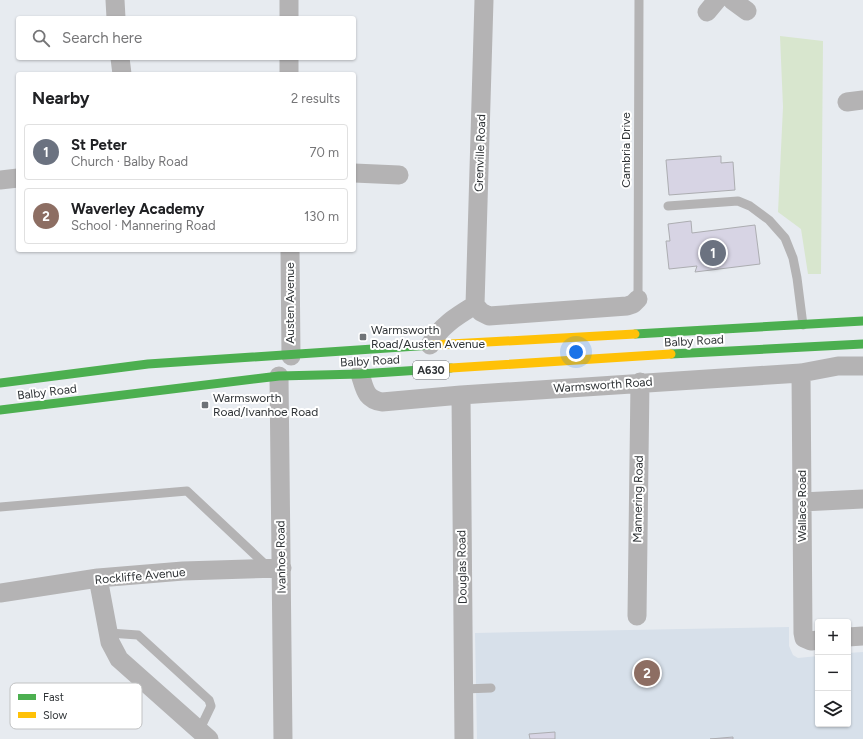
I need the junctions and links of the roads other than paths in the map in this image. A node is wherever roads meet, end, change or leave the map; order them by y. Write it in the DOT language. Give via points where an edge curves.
graph roads {
  1 [pos="115,0"];
  2 [pos="289,0"];
  3 [pos="484,0"];
  4 [pos="639,0"];
  5 [pos="116,16"];
  6 [pos="289,16"];
  7 [pos="120,60"];
  8 [pos="289,60"];
  9 [pos="122,72"];
  10 [pos="289,72"];
  11 [pos="356,173"];
  12 [pos="399,175"];
  13 [pos="16,178"];
  14 [pos="0,180"];
  15 [pos="668,206"];
  16 [pos="290,252"];
  17 [pos="638,299"];
  18 [pos="475,305"];
  19 [pos="863,321"];
  20 [pos="803,325"];
  21 [pos="863,344"];
  22 [pos="430,345"];
  23 [pos="291,356"];
  24 [pos="863,366"];
  25 [pos="802,373"];
  26 [pos="360,374"];
  27 [pos="279,376"];
  28 [pos="640,382"];
  29 [pos="0,383"];
  30 [pos="460,394"];
  31 [pos="0,410"];
  32 [pos="863,499"];
  33 [pos="802,502"];
  34 [pos="0,507"];
  35 [pos="276,568"];
  36 [pos="98,578"];
  37 [pos="0,593"];
  38 [pos="637,616"];
  39 [pos="109,633"];
  40 [pos="863,636"];
  41 [pos="851,637"];
  42 [pos="811,639"];
  43 [pos="491,688"];
  44 [pos="464,689"];
  45 [pos="204,735"];
  46 [pos="283,739"];
  47 [pos="464,739"];
  1 -- 5 [label="street"];
  2 -- 6 [label="street"];
  3 -- 18 [label="street, Grenville Road"];
  4 -- 17 [label="lane, Cambria Drive"];
  7 -- 9 [label="street"];
  8 -- 10 [label="street"];
  11 -- 12 [label="street"];
  13 -- 14 [label="street"];
  15 -- 20 [label="lane" via="738,201 750,206 769,220 785,238 793,258"];
  16 -- 23 [label="street, Austen Avenue"];
  17 -- 18 [label="street" via="627,306 489,316 480,312"];
  18 -- 22 [label="street" via="445,325"];
  19 -- 20 [label="main road, Balby Road / A630"];
  20 -- 22 [label="main road, Balby Road / A630"];
  21 -- 26 [label="main road, Balby Road / A630"];
  22 -- 23 [label="main road, Balby Road / A630"];
  23 -- 29 [label="main road, Balby Road / A630" via="148,364"];
  24 -- 25 [label="street, Warmsworth Road" via="838,366"];
  25 -- 28 [label="street, Warmsworth Road"];
  25 -- 33 [label="street, Wallace Road"];
  26 -- 27 [label="main road, Balby Road / A630"];
  26 -- 30 [label="street, Warmsworth Road" via="368,396 374,401"];
  27 -- 31 [label="main road, Balby Road / A630"];
  27 -- 35 [label="street, Ivanhoe Road"];
  28 -- 30 [label="street, Warmsworth Road"];
  28 -- 38 [label="street, Mannering Road"];
  30 -- 44 [label="street, Douglas Road"];
  32 -- 33 [label="street"];
  33 -- 42 [label="street, Wallace Road"];
  34 -- 35 [label="lane" via="187,491"];
  35 -- 36 [label="street, Rockliffe Avenue"];
  35 -- 46 [label="street, Ivanhoe Road"];
  36 -- 37 [label="street, Rockliffe Avenue"];
  36 -- 39 [label="street"];
  39 -- 45 [label="street" via="113,649 119,659"];
  39 -- 45 [label="lane" via="138,635 209,700 211,706"];
  40 -- 41 [label="street"];
  43 -- 44 [label="lane"];
  44 -- 47 [label="street, Douglas Road"];
}
